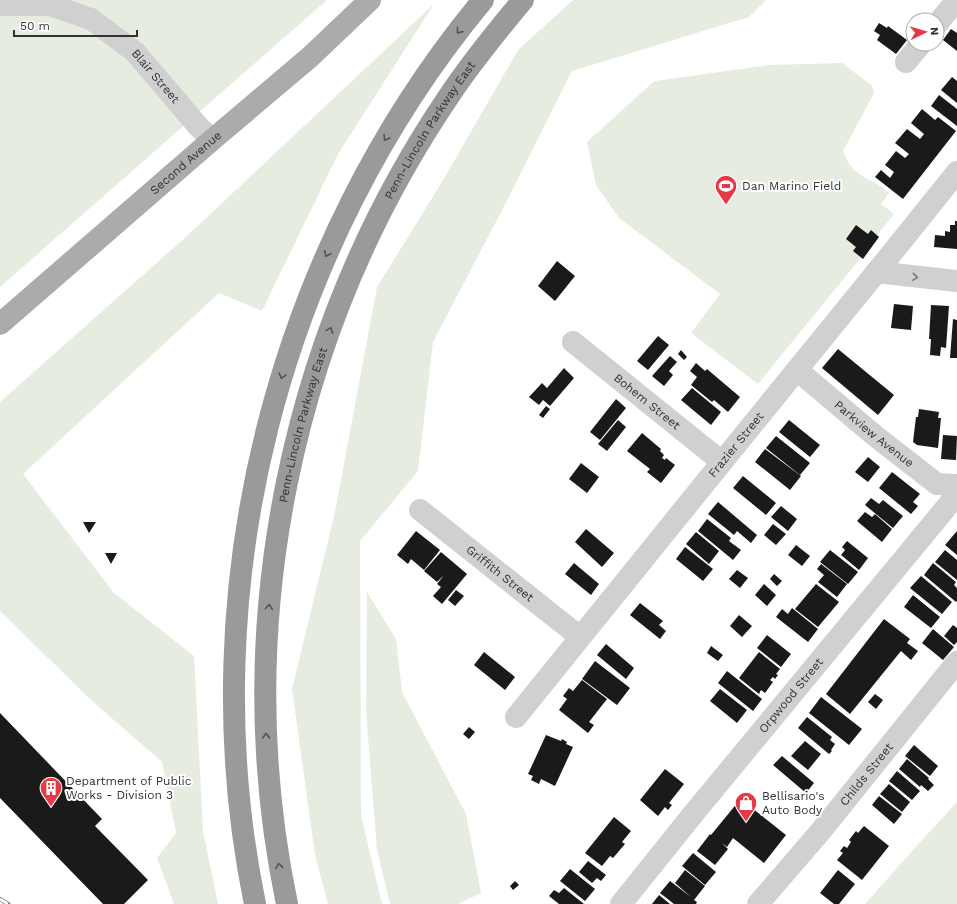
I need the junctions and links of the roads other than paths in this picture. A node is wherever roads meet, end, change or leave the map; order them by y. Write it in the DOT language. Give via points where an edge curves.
graph roads {
  1 [pos="370,0"];
  2 [pos="483,0"];
  3 [pos="523,0"];
  4 [pos="957,0"];
  5 [pos="0,5"];
  6 [pos="945,14"];
  7 [pos="914,52"];
  8 [pos="906,62"];
  9 [pos="212,140"];
  10 [pos="957,172"];
  11 [pos="876,272"];
  12 [pos="957,281"];
  13 [pos="0,324"];
  14 [pos="572,342"];
  15 [pos="797,370"];
  16 [pos="722,462"];
  17 [pos="957,486"];
  18 [pos="420,510"];
  19 [pos="580,637"];
  20 [pos="957,662"];
  21 [pos="516,717"];
  22 [pos="255,904"];
  23 [pos="287,904"];
  24 [pos="621,904"];
  25 [pos="758,904"];
  1 -- 9 [label="main road, Second Avenue" via="310,57"];
  2 -- 22 [label="highway, one-way" via="423,79 377,154 339,227 302,317 262,446 240,577 234,667 240,800"];
  23 -- 3 [label="highway, Penn-Lincoln Parkway East, one-way" via="270,797 265,668 276,538 292,453 330,327 382,208 449,96"];
  4 -- 6 [label="street"];
  5 -- 9 [label="street, Blair Street" via="50,5 91,19 135,52"];
  7 -- 8 [label="street"];
  9 -- 13 [label="main road, Second Avenue"];
  10 -- 11 [label="street, Frazier Street"];
  11 -- 12 [label="street, one-way"];
  11 -- 15 [label="street, Frazier Street"];
  14 -- 16 [label="street, Bohem Street"];
  15 -- 16 [label="street, Frazier Street"];
  15 -- 17 [label="street, Parkview Avenue" via="937,484"];
  16 -- 19 [label="street, Frazier Street"];
  17 -- 24 [label="street, Orpwood Street" via="954,498"];
  18 -- 19 [label="street, Griffith Street"];
  19 -- 21 [label="street, Frazier Street"];
  20 -- 25 [label="street, Childs Street" via="820,832"];
}
